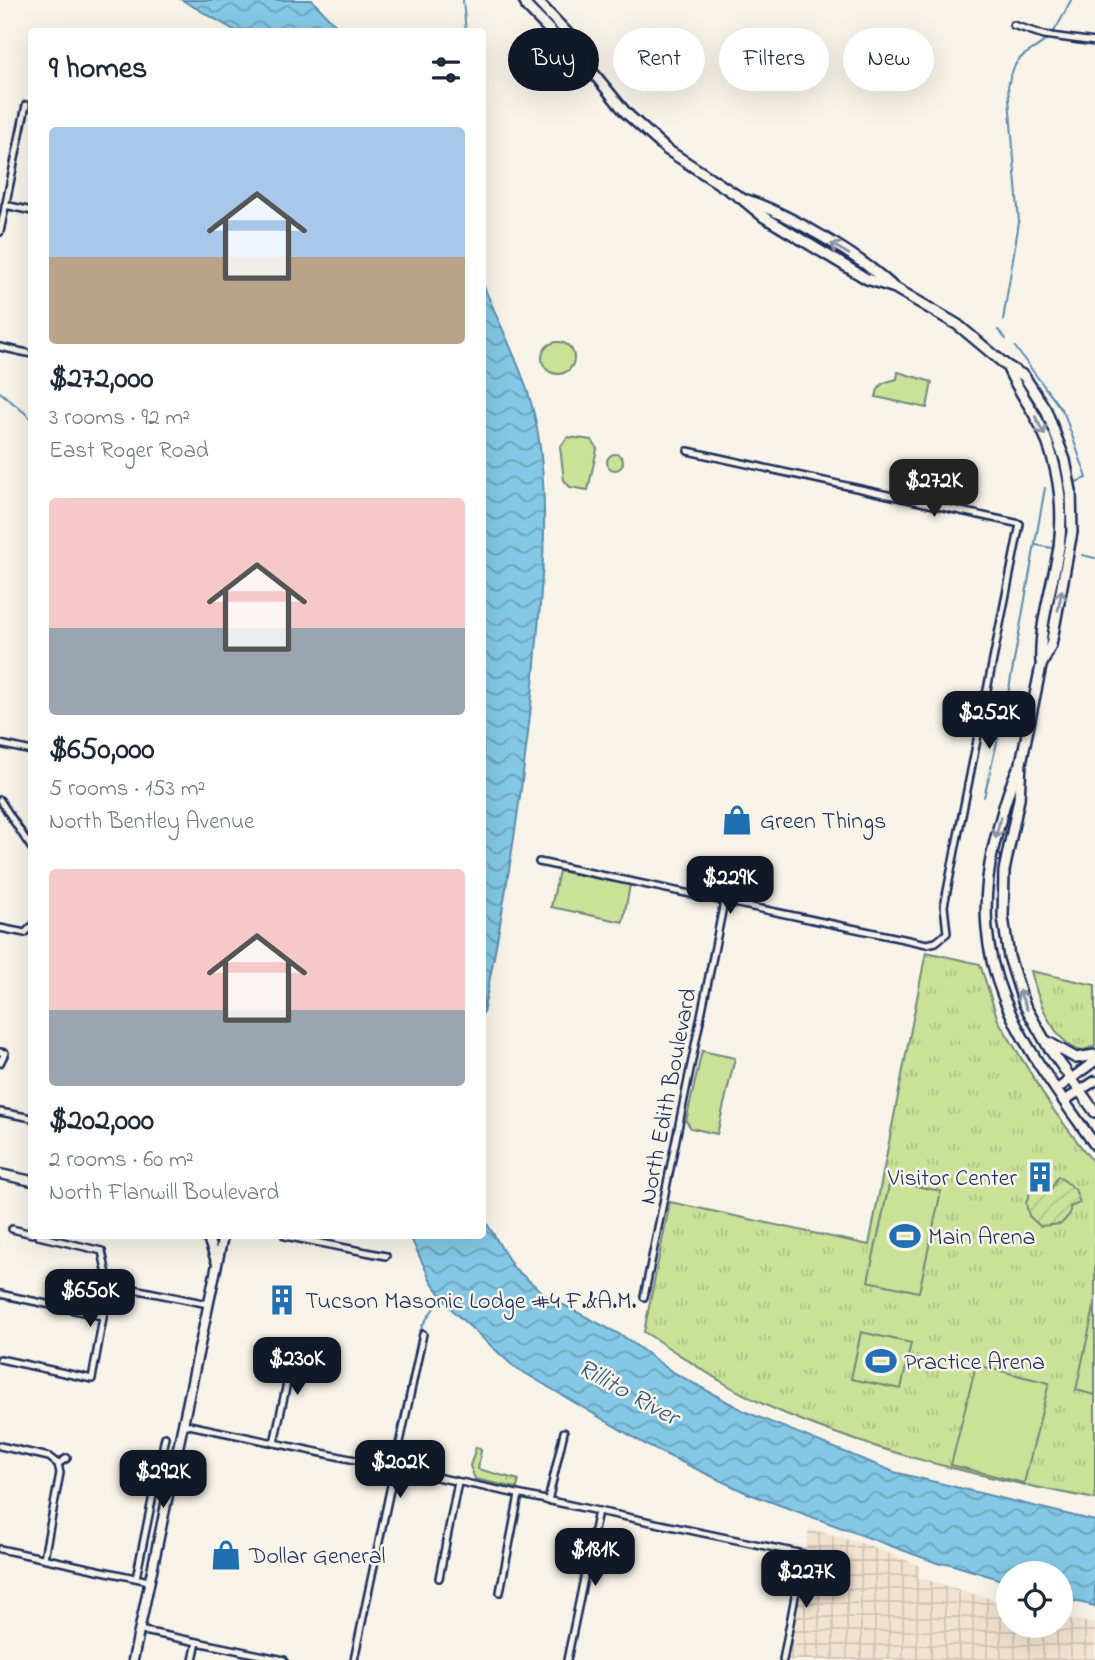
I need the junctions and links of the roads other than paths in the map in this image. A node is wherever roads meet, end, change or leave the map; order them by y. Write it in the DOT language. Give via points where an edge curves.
graph roads {
  1 [pos="524,0"];
  2 [pos="536,0"];
  3 [pos="1013,25"];
  4 [pos="549,28"];
  5 [pos="563,28"];
  6 [pos="1095,42"];
  7 [pos="599,80"];
  8 [pos="26,105"];
  9 [pos="5,205"];
  10 [pos="28,210"];
  11 [pos="0,232"];
  12 [pos="0,347"];
  13 [pos="28,353"];
  14 [pos="688,451"];
  15 [pos="983,712"];
  16 [pos="1029,722"];
  17 [pos="0,744"];
  18 [pos="28,750"];
  19 [pos="1020,763"];
  20 [pos="0,800"];
  21 [pos="28,833"];
  22 [pos="539,862"];
  23 [pos="724,902"];
  24 [pos="0,928"];
  25 [pos="28,930"];
  26 [pos="1044,1040"];
  27 [pos="0,1052"];
  28 [pos="1095,1055"];
  29 [pos="1095,1061"];
  30 [pos="0,1063"];
  31 [pos="1071,1079"];
  32 [pos="1095,1081"];
  33 [pos="1056,1090"];
  34 [pos="1080,1091"];
  35 [pos="1064,1101"];
  36 [pos="0,1112"];
  37 [pos="1095,1112"];
  38 [pos="28,1117"];
  39 [pos="1095,1145"];
  40 [pos="0,1174"];
  41 [pos="28,1180"];
  42 [pos="12,1229"];
  43 [pos="28,1233"];
  44 [pos="51,1239"];
  45 [pos="205,1239"];
  46 [pos="222,1239"];
  47 [pos="300,1239"];
  48 [pos="386,1256"];
  49 [pos="217,1264"];
  50 [pos="109,1284"];
  51 [pos="0,1294"];
  52 [pos="645,1297"];
  53 [pos="208,1304"];
  54 [pos="102,1316"];
  55 [pos="423,1334"];
  56 [pos="295,1346"];
  57 [pos="0,1359"];
  58 [pos="184,1424"];
  59 [pos="564,1432"];
  60 [pos="165,1437"];
  61 [pos="274,1443"];
  62 [pos="0,1447"];
  63 [pos="67,1458"];
  64 [pos="58,1464"];
  65 [pos="393,1468"];
  66 [pos="458,1482"];
  67 [pos="519,1495"];
  68 [pos="548,1501"];
  69 [pos="598,1511"];
  70 [pos="0,1549"];
  71 [pos="44,1558"];
  72 [pos="136,1578"];
  73 [pos="439,1578"];
  74 [pos="149,1581"];
  75 [pos="500,1592"];
  76 [pos="139,1630"];
  77 [pos="197,1642"];
  78 [pos="133,1660"];
  79 [pos="193,1660"];
  80 [pos="284,1660"];
  81 [pos="354,1660"];
  82 [pos="567,1660"];
  83 [pos="783,1660"];
  1 -- 4 [label="main road"];
  2 -- 5 [label="main road"];
  3 -- 6 [label="street"];
  7 -- 16 [label="main road" via="649,136 741,198 770,208 875,270 1024,376 1061,445 1072,521 1051,645 1041,666"];
  8 -- 9 [label="street"];
  9 -- 10 [label="street"];
  9 -- 11 [label="street"];
  12 -- 13 [label="street"];
  14 -- 15 [label="street" via="1020,524"];
  15 -- 16 [label="street"];
  15 -- 23 [label="street" via="944,906 947,933 936,942 927,944"];
  16 -- 19 [label="main road"];
  17 -- 18 [label="street"];
  26 -- 19 [label="main road, one-way" via="1017,985 1003,917 1004,871 1019,799"];
  19 -- 33 [label="main road, one-way" via="1006,795 990,864 987,937 992,969 1006,1007 1024,1044"];
  20 -- 21 [label="street"];
  22 -- 23 [label="street"];
  23 -- 52 [label="street, North Edith Boulevard"];
  24 -- 25 [label="street"];
  26 -- 28 [label="main road" via="1076,1058"];
  26 -- 31 [label="main road"];
  27 -- 30 [label="street" via="5,1053"];
  29 -- 31 [label="main road"];
  31 -- 33 [label="main road"];
  31 -- 34 [label="main road"];
  32 -- 34 [label="main road"];
  33 -- 35 [label="main road"];
  34 -- 35 [label="main road"];
  34 -- 37 [label="main road"];
  35 -- 39 [label="main road"];
  36 -- 38 [label="street"];
  40 -- 41 [label="main road"];
  42 -- 43 [label="street"];
  44 -- 50 [label="street" via="102,1251"];
  45 -- 49 [label="main road"];
  46 -- 49 [label="main road"];
  47 -- 48 [label="street"];
  49 -- 53 [label="main road"];
  50 -- 53 [label="street"];
  50 -- 54 [label="street"];
  51 -- 54 [label="street"];
  53 -- 58 [label="main road"];
  54 -- 57 [label="street" via="92,1379"];
  55 -- 65 [label="street"];
  56 -- 61 [label="street"];
  58 -- 61 [label="street"];
  58 -- 74 [label="main road"];
  59 -- 68 [label="street"];
  60 -- 72 [label="street"];
  61 -- 65 [label="street"];
  62 -- 64 [label="street" via="49,1457"];
  63 -- 64 [label="street"];
  64 -- 71 [label="street"];
  65 -- 66 [label="street"];
  65 -- 81 [label="street"];
  66 -- 67 [label="street"];
  66 -- 73 [label="street"];
  67 -- 68 [label="street"];
  67 -- 75 [label="street"];
  68 -- 69 [label="street"];
  69 -- 82 [label="street"];
  69 -- 83 [label="street" via="803,1554"];
  70 -- 71 [label="street"];
  71 -- 72 [label="street"];
  72 -- 74 [label="street"];
  74 -- 76 [label="main road"];
  76 -- 77 [label="street"];
  76 -- 78 [label="main road"];
  77 -- 79 [label="street"];
  77 -- 80 [label="street"];
}
